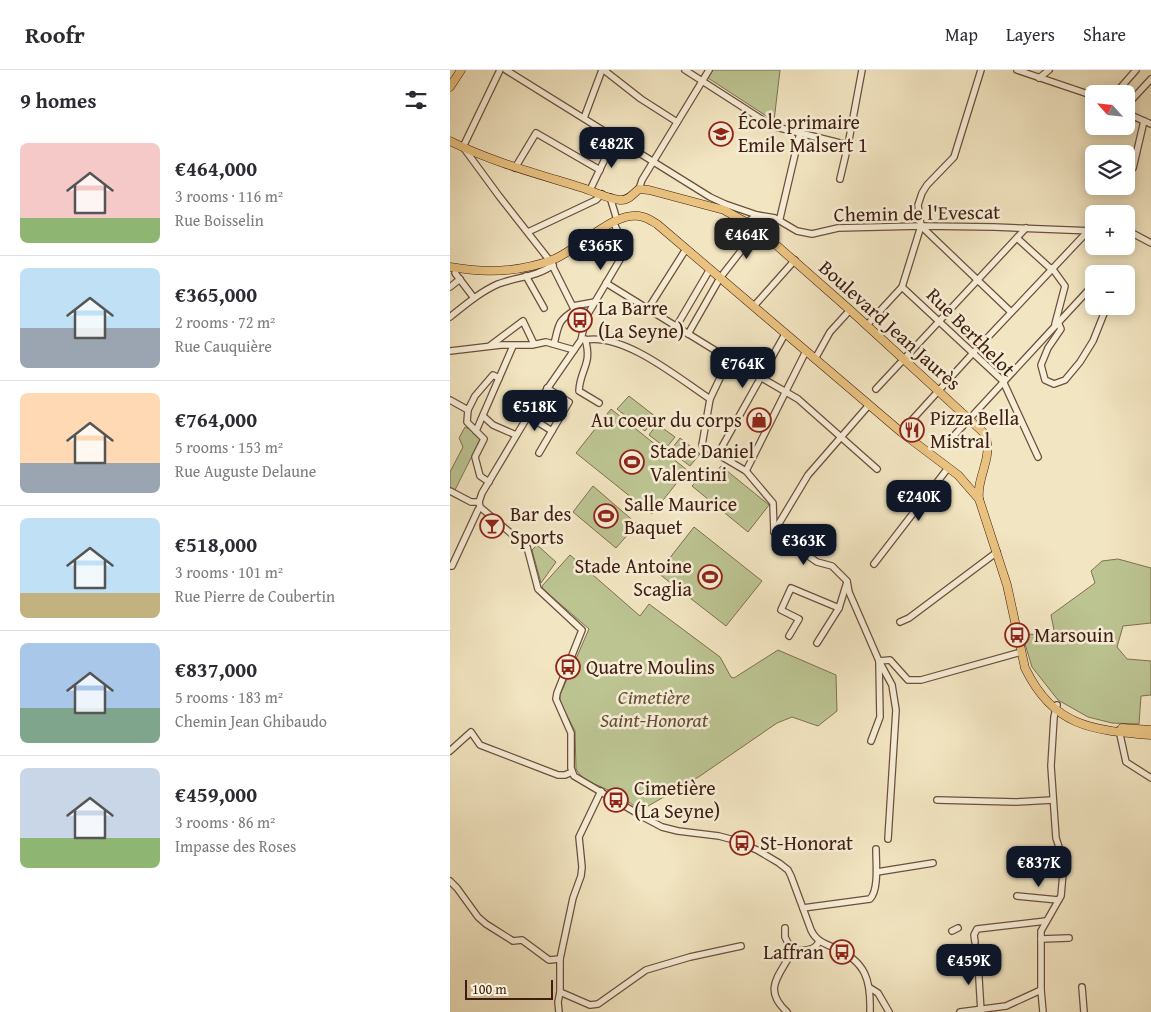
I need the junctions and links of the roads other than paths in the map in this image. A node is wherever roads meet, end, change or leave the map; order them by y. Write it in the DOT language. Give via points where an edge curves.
graph roads {
  1 [pos="461,70"];
  2 [pos="500,70"];
  3 [pos="506,70"];
  4 [pos="603,70"];
  5 [pos="685,70"];
  6 [pos="708,70"];
  7 [pos="862,70"];
  8 [pos="981,70"];
  9 [pos="1017,70"];
  10 [pos="1049,70"];
  11 [pos="1136,70"];
  12 [pos="1039,78"];
  13 [pos="1151,78"];
  14 [pos="702,81"];
  15 [pos="1123,85"];
  16 [pos="450,87"];
  17 [pos="1085,93"];
  18 [pos="1135,96"];
  19 [pos="1135,117"];
  20 [pos="584,118"];
  21 [pos="1144,121"];
  22 [pos="677,122"];
  23 [pos="1151,124"];
  24 [pos="800,134"];
  25 [pos="615,138"];
  26 [pos="450,141"];
  27 [pos="848,145"];
  28 [pos="463,147"];
  29 [pos="1135,159"];
  30 [pos="654,162"];
  31 [pos="515,168"];
  32 [pos="600,170"];
  33 [pos="840,179"];
  34 [pos="590,190"];
  35 [pos="639,190"];
  36 [pos="606,196"];
  37 [pos="757,215"];
  38 [pos="745,218"];
  39 [pos="778,220"];
  40 [pos="615,221"];
  41 [pos="921,226"];
  42 [pos="1026,228"];
  43 [pos="758,229"];
  44 [pos="1085,231"];
  45 [pos="528,232"];
  46 [pos="1135,235"];
  47 [pos="1085,237"];
  48 [pos="1017,238"];
  49 [pos="1151,243"];
  50 [pos="686,249"];
  51 [pos="795,260"];
  52 [pos="552,263"];
  53 [pos="453,268"];
  54 [pos="1052,268"];
  55 [pos="710,269"];
  56 [pos="526,276"];
  57 [pos="460,278"];
  58 [pos="720,278"];
  59 [pos="978,280"];
  60 [pos="606,282"];
  61 [pos="450,287"];
  62 [pos="902,287"];
  63 [pos="1085,293"];
  64 [pos="474,298"];
  65 [pos="595,302"];
  66 [pos="754,306"];
  67 [pos="544,308"];
  68 [pos="574,308"];
  69 [pos="648,310"];
  70 [pos="850,310"];
  71 [pos="1011,312"];
  72 [pos="1103,315"];
  73 [pos="450,317"];
  74 [pos="939,321"];
  75 [pos="581,323"];
  76 [pos="867,324"];
  77 [pos="1056,324"];
  78 [pos="676,327"];
  79 [pos="688,334"];
  80 [pos="786,334"];
  81 [pos="584,338"];
  82 [pos="534,344"];
  83 [pos="554,344"];
  84 [pos="489,346"];
  85 [pos="513,346"];
  86 [pos="574,350"];
  87 [pos="450,351"];
  88 [pos="806,351"];
  89 [pos="972,353"];
  90 [pos="815,358"];
  91 [pos="729,359"];
  92 [pos="904,359"];
  93 [pos="499,378"];
  94 [pos="761,378"];
  95 [pos="1003,381"];
  96 [pos="547,388"];
  97 [pos="876,389"];
  98 [pos="785,391"];
  99 [pos="939,391"];
  100 [pos="710,399"];
  101 [pos="450,400"];
  102 [pos="599,404"];
  103 [pos="868,405"];
  104 [pos="468,410"];
  105 [pos="483,416"];
  106 [pos="528,416"];
  107 [pos="970,418"];
  108 [pos="476,431"];
  109 [pos="552,431"];
  110 [pos="901,432"];
  111 [pos="516,436"];
  112 [pos="841,436"];
  113 [pos="949,441"];
  114 [pos="539,453"];
  115 [pos="718,454"];
  116 [pos="1038,457"];
  117 [pos="948,468"];
  118 [pos="877,469"];
  119 [pos="746,471"];
  120 [pos="958,475"];
  121 [pos="980,481"];
  122 [pos="489,482"];
  123 [pos="450,491"];
  124 [pos="979,499"];
  125 [pos="480,505"];
  126 [pos="774,532"];
  127 [pos="997,552"];
  128 [pos="874,564"];
  129 [pos="450,566"];
  130 [pos="847,581"];
  131 [pos="838,608"];
  132 [pos="900,622"];
  133 [pos="789,636"];
  134 [pos="817,643"];
  135 [pos="1021,652"];
  136 [pos="879,661"];
  137 [pos="1056,707"];
  138 [pos="1119,730"];
  139 [pos="1151,730"];
  140 [pos="1151,735"];
  141 [pos="871,741"];
  142 [pos="450,751"];
  143 [pos="572,772"];
  144 [pos="1151,778"];
  145 [pos="601,791"];
  146 [pos="937,800"];
  147 [pos="1053,800"];
  148 [pos="888,839"];
  149 [pos="876,849"];
  150 [pos="933,863"];
  151 [pos="877,872"];
  152 [pos="450,881"];
  153 [pos="1017,896"];
  154 [pos="1058,900"];
  155 [pos="802,908"];
  156 [pos="1046,921"];
  157 [pos="785,928"];
  158 [pos="958,928"];
  159 [pos="952,931"];
  160 [pos="1069,938"];
  161 [pos="1041,939"];
  162 [pos="819,940"];
  163 [pos="975,942"];
  164 [pos="741,946"];
  165 [pos="792,951"];
  166 [pos="560,959"];
  167 [pos="978,962"];
  168 [pos="1082,987"];
  169 [pos="870,988"];
  170 [pos="1041,990"];
  171 [pos="560,992"];
  172 [pos="981,1010"];
  173 [pos="559,1012"];
  174 [pos="787,1012"];
  175 [pos="870,1012"];
  176 [pos="889,1012"];
  177 [pos="960,1012"];
  178 [pos="1043,1012"];
  179 [pos="1084,1012"];
  1 -- 16 [label="main road"];
  2 -- 28 [label="street"];
  3 -- 20 [label="street, Boulevard Jean Jaurès"];
  4 -- 20 [label="street"];
  4 -- 22 [label="street"];
  5 -- 14 [label="street"];
  6 -- 14 [label="street"];
  7 -- 27 [label="street"];
  8 -- 41 [label="street" via="954,156 922,193 918,205"];
  9 -- 12 [label="street"];
  10 -- 12 [label="street"];
  11 -- 15 [label="street"];
  12 -- 17 [label="street"];
  13 -- 18 [label="street"];
  14 -- 22 [label="street"];
  14 -- 24 [label="street" via="772,126"];
  19 -- 21 [label="street"];
  20 -- 25 [label="street, Boulevard Jean Jaurès"];
  21 -- 23 [label="street"];
  21 -- 29 [label="street"];
  22 -- 30 [label="street"];
  24 -- 27 [label="street"];
  24 -- 39 [label="street"];
  25 -- 30 [label="street, Boulevard Jean Jaurès"];
  25 -- 32 [label="street"];
  26 -- 28 [label="main road"];
  27 -- 33 [label="street"];
  28 -- 31 [label="main road"];
  28 -- 45 [label="street"];
  30 -- 35 [label="street"];
  30 -- 38 [label="street, Boulevard Jean Jaurès"];
  31 -- 32 [label="street" via="536,133"];
  31 -- 34 [label="main road"];
  32 -- 34 [label="street"];
  34 -- 36 [label="main road"];
  35 -- 36 [label="main road" via="621,201"];
  35 -- 38 [label="main road, Boulevard Jean Jaurès" via="683,198"];
  36 -- 40 [label="street"];
  36 -- 45 [label="street"];
  37 -- 38 [label="street"];
  37 -- 38 [label="street, Boulevard Jean Jaurès"];
  37 -- 39 [label="street, Chemin de l'Evescat"];
  38 -- 43 [label="main road, Boulevard Jean Jaurès"];
  39 -- 41 [label="street, Chemin de l'Evescat" via="797,231 812,234 838,228"];
  40 -- 50 [label="main road" via="625,217 643,217 657,224"];
  40 -- 52 [label="main road"];
  40 -- 60 [label="street" via="625,251"];
  41 -- 42 [label="street, Chemin de l'Evescat"];
  41 -- 59 [label="street"];
  41 -- 62 [label="street"];
  42 -- 44 [label="street, Chemin de l'Evescat"];
  42 -- 48 [label="street"];
  43 -- 51 [label="main road, Boulevard Jean Jaurès"];
  43 -- 58 [label="street"];
  45 -- 52 [label="street"];
  46 -- 49 [label="street"];
  47 -- 54 [label="street"];
  48 -- 54 [label="street"];
  48 -- 59 [label="street"];
  50 -- 55 [label="main road"];
  50 -- 69 [label="street"];
  51 -- 66 [label="street"];
  51 -- 70 [label="main road, Boulevard Jean Jaurès"];
  52 -- 53 [label="main road" via="511,270"];
  52 -- 56 [label="street" via="542,271"];
  52 -- 68 [label="street"];
  53 -- 57 [label="street"];
  54 -- 71 [label="street"];
  54 -- 77 [label="street" via="1065,286"];
  55 -- 58 [label="main road"];
  55 -- 78 [label="street"];
  56 -- 64 [label="street" via="498,284"];
  56 -- 67 [label="street"];
  57 -- 61 [label="street"];
  57 -- 64 [label="street"];
  58 -- 66 [label="main road"];
  58 -- 79 [label="street"];
  59 -- 71 [label="street"];
  59 -- 74 [label="street"];
  60 -- 65 [label="street"];
  60 -- 69 [label="street"];
  62 -- 74 [label="street, Rue Berthelot"];
  62 -- 76 [label="street"];
  63 -- 77 [label="street"];
  64 -- 73 [label="street"];
  65 -- 68 [label="street"];
  65 -- 75 [label="street"];
  66 -- 80 [label="main road"];
  68 -- 75 [label="street"];
  68 -- 83 [label="street" via="559,323"];
  69 -- 78 [label="street"];
  70 -- 76 [label="main road, Boulevard Jean Jaurès"];
  70 -- 90 [label="street" via="830,332"];
  71 -- 89 [label="street"];
  72 -- 77 [label="street" via="1080,362 1065,380 1054,384 1045,380 1041,365 1061,329"];
  74 -- 89 [label="street, Rue Berthelot"];
  74 -- 92 [label="street"];
  75 -- 81 [label="street"];
  76 -- 92 [label="main road, Boulevard Jean Jaurès"];
  77 -- 95 [label="street"];
  78 -- 79 [label="street"];
  79 -- 91 [label="street"];
  80 -- 88 [label="main road"];
  80 -- 94 [label="street"];
  81 -- 86 [label="street"];
  81 -- 100 [label="street" via="610,340 632,348"];
  81 -- 102 [label="street" via="588,362 579,391"];
  82 -- 83 [label="street"];
  82 -- 84 [label="street" via="523,321"];
  82 -- 85 [label="street"];
  83 -- 86 [label="street"];
  84 -- 85 [label="street"];
  84 -- 87 [label="street"];
  85 -- 93 [label="street"];
  86 -- 96 [label="street"];
  88 -- 90 [label="main road"];
  88 -- 98 [label="street"];
  89 -- 95 [label="street, Rue Berthelot"];
  89 -- 99 [label="street"];
  90 -- 103 [label="main road"];
  91 -- 94 [label="street"];
  91 -- 100 [label="street"];
  92 -- 97 [label="street"];
  92 -- 99 [label="main road, Boulevard Jean Jaurès"];
  93 -- 104 [label="street" via="492,375"];
  93 -- 105 [label="street"];
  94 -- 98 [label="street"];
  94 -- 115 [label="street"];
  95 -- 107 [label="street"];
  95 -- 116 [label="street, Rue Berthelot"];
  96 -- 106 [label="street"];
  96 -- 109 [label="street" via="570,402"];
  98 -- 112 [label="street"];
  98 -- 119 [label="street"];
  99 -- 107 [label="main road, Boulevard Jean Jaurès"];
  99 -- 110 [label="street"];
  100 -- 115 [label="street" via="702,445"];
  101 -- 104 [label="street"];
  103 -- 110 [label="main road"];
  103 -- 112 [label="street"];
  104 -- 108 [label="street" via="467,422"];
  105 -- 108 [label="street"];
  105 -- 111 [label="street" via="493,425"];
  106 -- 109 [label="street"];
  106 -- 111 [label="street"];
  107 -- 113 [label="street"];
  107 -- 121 [label="main road, Boulevard Jean Jaurès" via="984,433 988,443 988,458"];
  108 -- 122 [label="street" via="484,439 476,457 480,476"];
  109 -- 114 [label="street"];
  110 -- 117 [label="main road"];
  111 -- 122 [label="street"];
  112 -- 118 [label="street"];
  112 -- 126 [label="street" via="808,475"];
  115 -- 119 [label="street"];
  117 -- 120 [label="main road"];
  117 -- 128 [label="street"];
  119 -- 126 [label="street" via="774,503"];
  120 -- 121 [label="main road" via="974,483"];
  120 -- 124 [label="main road"];
  121 -- 124 [label="main road, Boulevard Jean Jaurès"];
  122 -- 125 [label="street"];
  123 -- 125 [label="street"];
  124 -- 127 [label="main road"];
  125 -- 129 [label="street"];
  125 -- 143 [label="street" via="527,546 538,589 582,630 556,699 570,733"];
  126 -- 130 [label="street" via="817,562 832,566"];
  127 -- 132 [label="street"];
  127 -- 135 [label="main road" via="1008,585"];
  130 -- 131 [label="street"];
  130 -- 136 [label="street"];
  131 -- 133 [label="street" via="792,588 780,610 799,619"];
  131 -- 134 [label="street"];
  135 -- 136 [label="street" via="921,680 908,680 890,660"];
  135 -- 137 [label="main road" via="1030,679 1043,697"];
  136 -- 141 [label="street" via="880,717"];
  136 -- 148 [label="street" via="892,685 896,720"];
  137 -- 138 [label="main road" via="1088,727"];
  137 -- 147 [label="street" via="1051,766"];
  138 -- 139 [label="main road"];
  138 -- 140 [label="main road"];
  138 -- 144 [label="street" via="1126,762"];
  142 -- 143 [label="street" via="471,732 480,745 558,775"];
  143 -- 145 [label="street" via="578,779"];
  145 -- 155 [label="street" via="662,826 729,838 764,854 788,870"];
  145 -- 166 [label="street" via="580,837 581,876"];
  146 -- 147 [label="street"];
  147 -- 154 [label="street" via="1056,838 1064,862"];
  149 -- 151 [label="street"];
  150 -- 151 [label="street"];
  151 -- 155 [label="street" via="874,895 870,899"];
  152 -- 166 [label="street" via="486,924 513,941 522,940 549,960"];
  153 -- 154 [label="street"];
  154 -- 156 [label="street"];
  155 -- 162 [label="street" via="810,930"];
  156 -- 161 [label="street"];
  156 -- 163 [label="street" via="977,929"];
  157 -- 165 [label="street" via="785,937"];
  158 -- 159 [label="street"];
  160 -- 161 [label="street"];
  161 -- 170 [label="street"];
  162 -- 165 [label="street" via="813,949"];
  162 -- 169 [label="street" via="853,958"];
  164 -- 171 [label="street" via="646,970 598,1004 590,1005"];
  165 -- 174 [label="street" via="774,980 776,1000"];
  166 -- 171 [label="street"];
  167 -- 172 [label="street"];
  168 -- 179 [label="street"];
  169 -- 175 [label="street"];
  169 -- 176 [label="street" via="878,994"];
  170 -- 172 [label="street" via="1016,1003"];
  170 -- 178 [label="street"];
  171 -- 173 [label="street"];
  172 -- 177 [label="street"];
}
